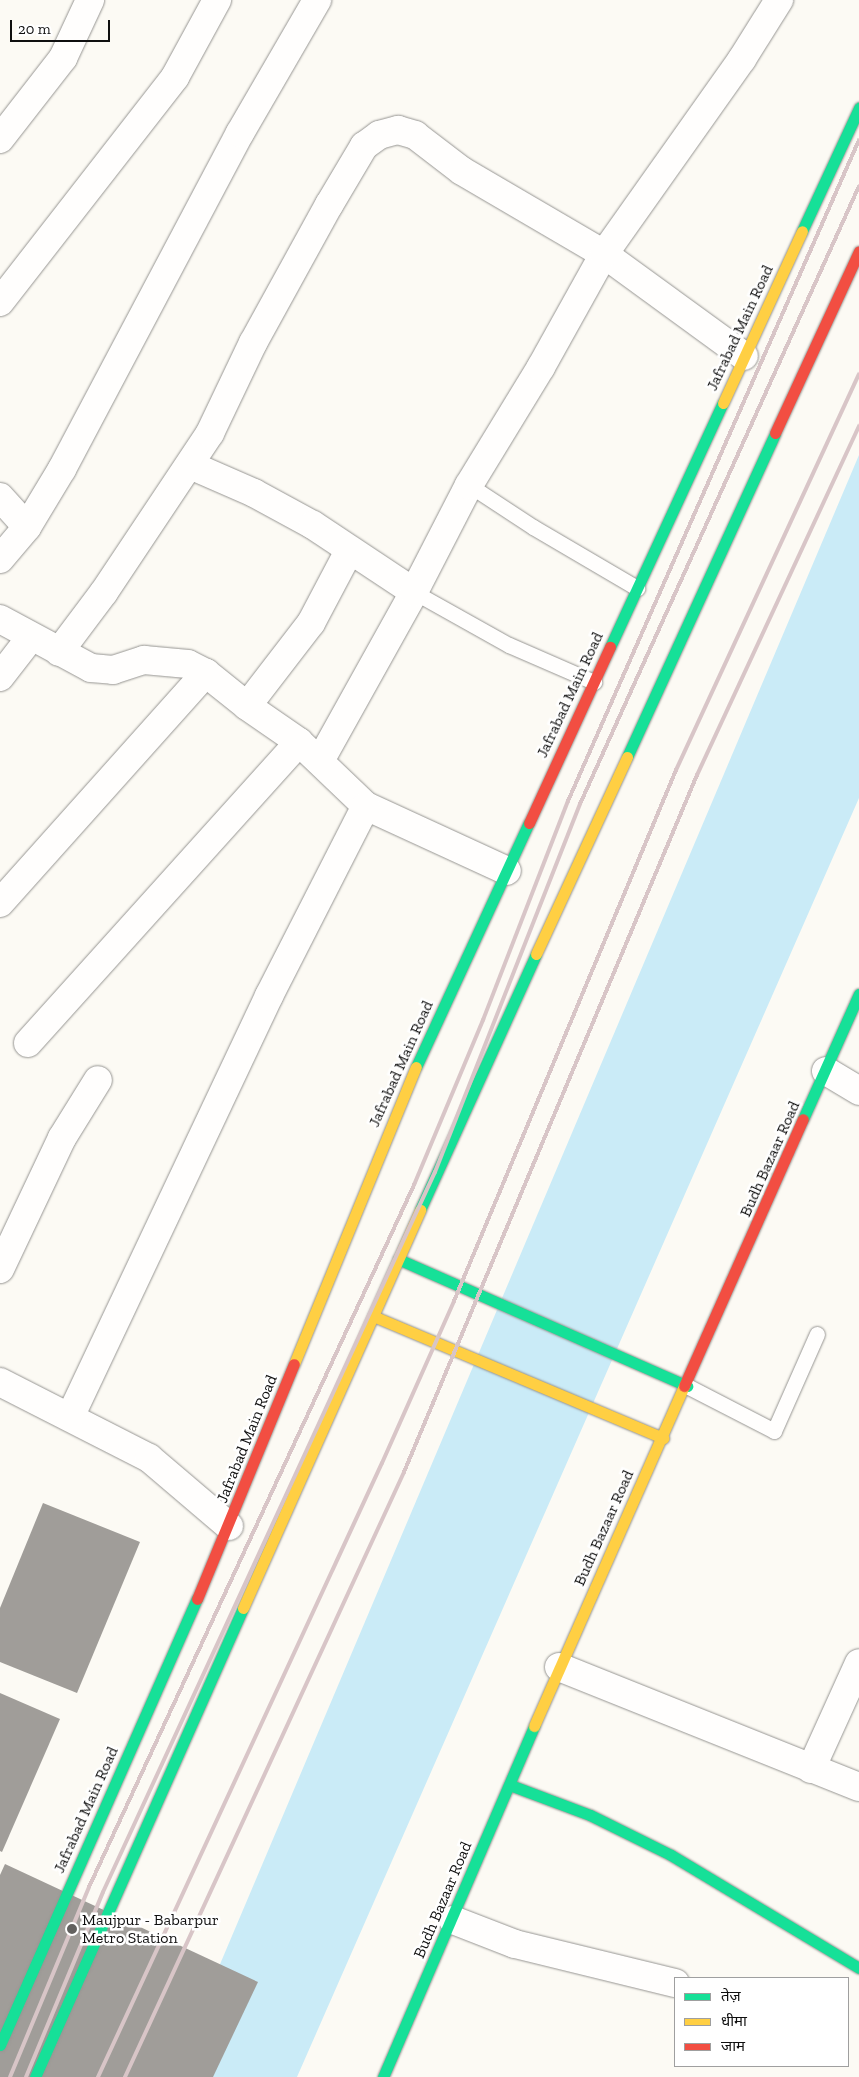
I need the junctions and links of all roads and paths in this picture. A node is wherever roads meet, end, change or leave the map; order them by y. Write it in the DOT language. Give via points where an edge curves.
graph roads {
  1 [pos="90,0"];
  2 [pos="217,0"];
  3 [pos="317,0"];
  4 [pos="779,0"];
  5 [pos="859,108"];
  6 [pos="0,140"];
  7 [pos="859,251"];
  8 [pos="604,254"];
  9 [pos="0,302"];
  10 [pos="744,356"];
  11 [pos="190,465"];
  12 [pos="469,485"];
  13 [pos="0,497"];
  14 [pos="27,527"];
  15 [pos="349,551"];
  16 [pos="0,559"];
  17 [pos="638,588"];
  18 [pos="414,592"];
  19 [pos="0,620"];
  20 [pos="31,637"];
  21 [pos="59,652"];
  22 [pos="206,673"];
  23 [pos="0,677"];
  24 [pos="594,682"];
  25 [pos="248,706"];
  26 [pos="299,742"];
  27 [pos="320,760"];
  28 [pos="366,806"];
  29 [pos="507,871"];
  30 [pos="0,903"];
  31 [pos="859,994"];
  32 [pos="28,1043"];
  33 [pos="826,1071"];
  34 [pos="98,1080"];
  35 [pos="859,1091"];
  36 [pos="398,1259"];
  37 [pos="0,1269"];
  38 [pos="373,1316"];
  39 [pos="817,1334"];
  40 [pos="0,1382"];
  41 [pos="687,1386"];
  42 [pos="70,1417"];
  43 [pos="663,1438"];
  44 [pos="230,1526"];
  45 [pos="859,1663"];
  46 [pos="560,1667"];
  47 [pos="812,1769"];
  48 [pos="510,1785"];
  49 [pos="859,1788"];
  50 [pos="453,1920"];
  51 [pos="859,1968"];
  52 [pos="674,1983"];
  53 [pos="0,2045"];
  54 [pos="35,2077"];
  55 [pos="383,2077"];
  1 -- 6 [label="street" via="63,58"];
  2 -- 9 [label="street" via="175,77"];
  3 -- 14 [label="street" via="240,132 62,469"];
  4 -- 8 [label="street" via="742,59"];
  5 -- 10 [label="main road, Jafrabad Main Road"];
  7 -- 36 [label="main road"];
  8 -- 10 [label="street"];
  8 -- 11 [label="street" via="462,171 415,135 398,130 379,135 364,146 329,206"];
  8 -- 12 [label="street" via="541,368"];
  10 -- 17 [label="main road, Jafrabad Main Road"];
  11 -- 15 [label="street" via="313,525"];
  11 -- 21 [label="street"];
  12 -- 17 [label="lane" via="533,527"];
  12 -- 18 [label="street"];
  13 -- 14 [label="street"];
  14 -- 16 [label="street"];
  15 -- 18 [label="street"];
  15 -- 25 [label="street" via="311,623"];
  17 -- 24 [label="main road, Jafrabad Main Road"];
  18 -- 24 [label="lane" via="509,645"];
  18 -- 27 [label="street"];
  19 -- 20 [label="street"];
  20 -- 21 [label="street"];
  20 -- 23 [label="street"];
  21 -- 22 [label="street" via="91,668 113,670 144,660 170,660"];
  22 -- 25 [label="street"];
  22 -- 30 [label="street"];
  24 -- 29 [label="main road, Jafrabad Main Road"];
  25 -- 26 [label="street"];
  26 -- 27 [label="street"];
  26 -- 32 [label="street"];
  27 -- 28 [label="street"];
  28 -- 29 [label="street"];
  28 -- 42 [label="street" via="269,996"];
  29 -- 44 [label="main road, Jafrabad Main Road" via="404,1093"];
  31 -- 33 [label="main road, Budh Bazaar Road"];
  33 -- 35 [label="street"];
  33 -- 41 [label="main road, Budh Bazaar Road"];
  34 -- 37 [label="street" via="62,1138"];
  36 -- 38 [label="main road"];
  36 -- 41 [label="main road"];
  38 -- 43 [label="main road"];
  38 -- 54 [label="main road"];
  39 -- 41 [label="lane" via="774,1431"];
  40 -- 42 [label="street"];
  41 -- 43 [label="main road, Budh Bazaar Road"];
  42 -- 44 [label="street" via="149,1458"];
  43 -- 46 [label="main road, Budh Bazaar Road"];
  44 -- 53 [label="main road, Jafrabad Main Road"];
  45 -- 47 [label="street"];
  46 -- 47 [label="street"];
  46 -- 48 [label="main road, Budh Bazaar Road"];
  47 -- 49 [label="street"];
  48 -- 50 [label="main road, Budh Bazaar Road"];
  48 -- 51 [label="main road" via="590,1815 671,1854"];
  50 -- 52 [label="street" via="515,1944"];
  50 -- 55 [label="main road, Budh Bazaar Road"];
}
